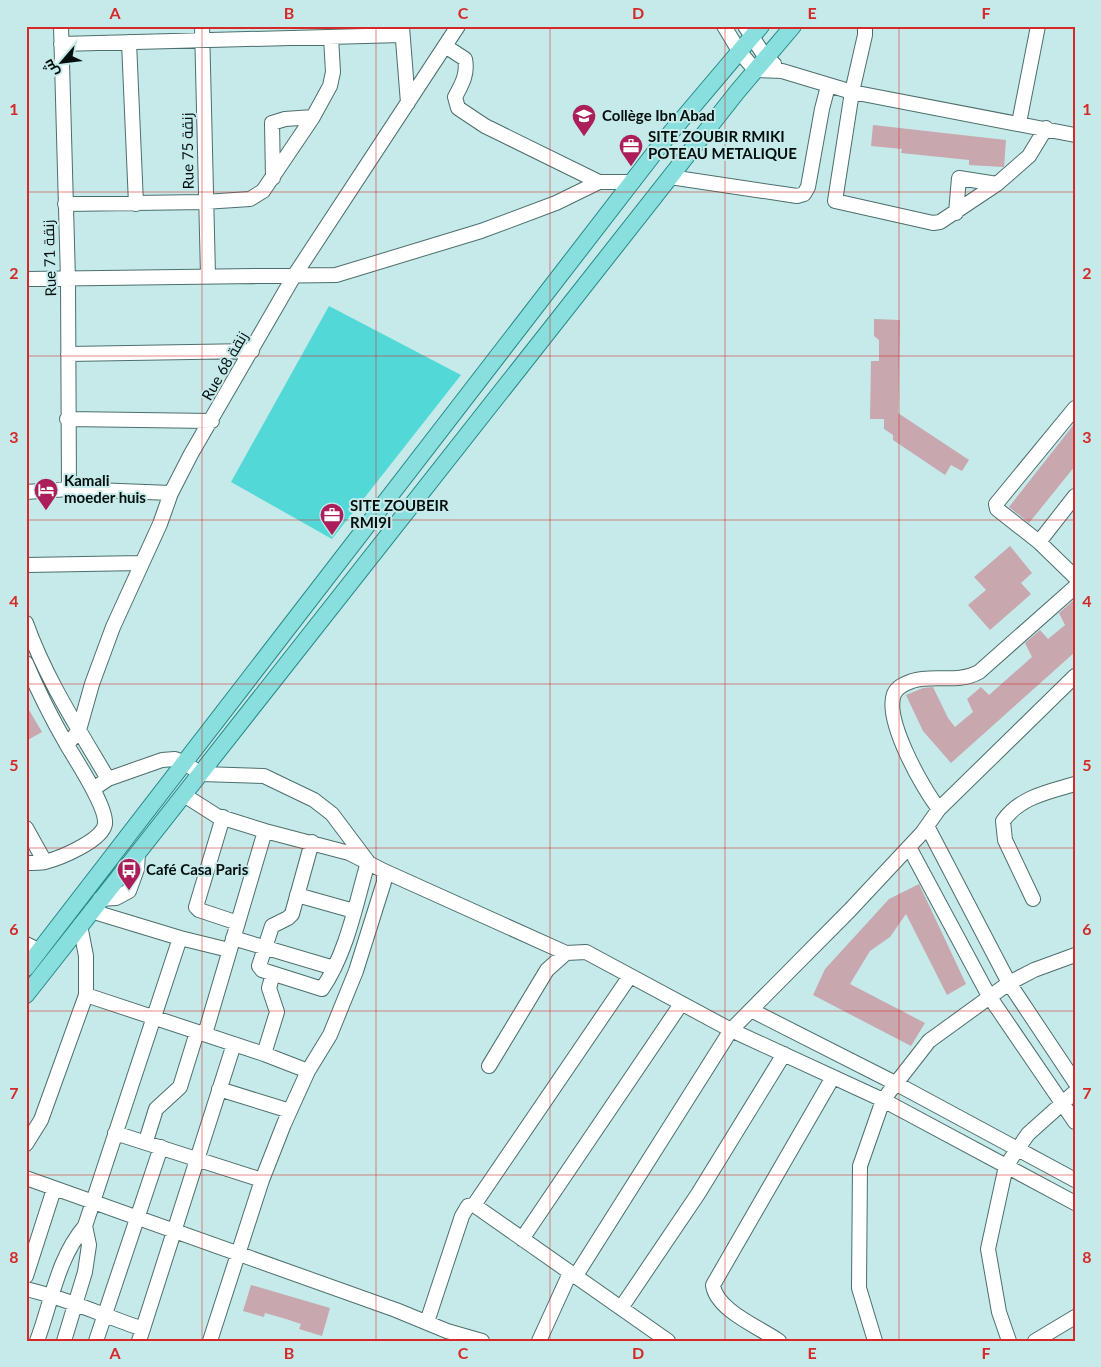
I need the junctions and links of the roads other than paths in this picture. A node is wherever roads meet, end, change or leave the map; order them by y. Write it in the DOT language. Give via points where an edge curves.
graph roads {
  1 [pos="61,26"];
  2 [pos="458,26"];
  3 [pos="724,26"];
  4 [pos="793,26"];
  5 [pos="865,26"];
  6 [pos="1038,26"];
  7 [pos="753,30"];
  8 [pos="402,31"];
  9 [pos="202,33"];
  10 [pos="330,37"];
  11 [pos="129,42"];
  12 [pos="62,44"];
  13 [pos="445,46"];
  14 [pos="739,51"];
  15 [pos="760,64"];
  16 [pos="828,86"];
  17 [pos="852,92"];
  18 [pos="408,103"];
  19 [pos="313,117"];
  20 [pos="1019,123"];
  21 [pos="1046,128"];
  22 [pos="1075,135"];
  23 [pos="670,178"];
  24 [pos="273,179"];
  25 [pos="599,182"];
  26 [pos="633,182"];
  27 [pos="997,184"];
  28 [pos="204,202"];
  29 [pos="65,204"];
  30 [pos="136,204"];
  31 [pos="956,212"];
  32 [pos="208,275"];
  33 [pos="294,276"];
  34 [pos="26,278"];
  35 [pos="68,280"];
  36 [pos="252,350"];
  37 [pos="68,354"];
  38 [pos="1075,408"];
  39 [pos="67,419"];
  40 [pos="212,421"];
  41 [pos="69,489"];
  42 [pos="26,492"];
  43 [pos="171,492"];
  44 [pos="1075,496"];
  45 [pos="1039,542"];
  46 [pos="142,563"];
  47 [pos="26,565"];
  48 [pos="1075,577"];
  49 [pos="1075,587"];
  50 [pos="26,623"];
  51 [pos="26,663"];
  52 [pos="1075,676"];
  53 [pos="79,730"];
  54 [pos="67,745"];
  55 [pos="185,763"];
  56 [pos="201,774"];
  57 [pos="108,779"];
  58 [pos="1075,784"];
  59 [pos="93,789"];
  60 [pos="184,795"];
  61 [pos="940,809"];
  62 [pos="223,818"];
  63 [pos="927,826"];
  64 [pos="26,828"];
  65 [pos="265,831"];
  66 [pos="312,842"];
  67 [pos="909,847"];
  68 [pos="46,862"];
  69 [pos="368,862"];
  70 [pos="26,863"];
  71 [pos="384,871"];
  72 [pos="297,895"];
  73 [pos="1033,899"];
  74 [pos="96,905"];
  75 [pos="354,911"];
  76 [pos="238,923"];
  77 [pos="80,925"];
  78 [pos="180,938"];
  79 [pos="231,944"];
  80 [pos="343,944"];
  81 [pos="265,946"];
  82 [pos="33,948"];
  83 [pos="363,952"];
  84 [pos="566,953"];
  85 [pos="1075,954"];
  86 [pos="26,968"];
  87 [pos="334,968"];
  88 [pos="274,974"];
  89 [pos="630,976"];
  90 [pos="1009,983"];
  91 [pos="26,995"];
  92 [pos="86,995"];
  93 [pos="989,996"];
  94 [pos="681,1004"];
  95 [pos="751,1010"];
  96 [pos="154,1017"];
  97 [pos="731,1030"];
  98 [pos="201,1033"];
  99 [pos="234,1044"];
  100 [pos="264,1054"];
  101 [pos="784,1054"];
  102 [pos="488,1066"];
  103 [pos="308,1071"];
  104 [pos="833,1077"];
  105 [pos="895,1082"];
  106 [pos="1075,1082"];
  107 [pos="219,1090"];
  108 [pos="1075,1092"];
  109 [pos="883,1100"];
  110 [pos="1061,1103"];
  111 [pos="290,1111"];
  112 [pos="1075,1122"];
  113 [pos="115,1133"];
  114 [pos="146,1141"];
  115 [pos="26,1144"];
  116 [pos="161,1147"];
  117 [pos="1017,1148"];
  118 [pos="197,1160"];
  119 [pos="1006,1166"];
  120 [pos="26,1178"];
  121 [pos="262,1180"];
  122 [pos="1075,1180"];
  123 [pos="54,1189"];
  124 [pos="92,1203"];
  125 [pos="1075,1203"];
  126 [pos="474,1205"];
  127 [pos="138,1219"];
  128 [pos="85,1226"];
  129 [pos="175,1231"];
  130 [pos="522,1239"];
  131 [pos="239,1253"];
  132 [pos="573,1275"];
  133 [pos="26,1276"];
  134 [pos="26,1289"];
  135 [pos="52,1295"];
  136 [pos="76,1305"];
  137 [pos="621,1308"];
  138 [pos="104,1316"];
  139 [pos="1075,1317"];
  140 [pos="427,1322"];
  141 [pos="141,1335"];
  142 [pos="37,1341"];
  143 [pos="64,1341"];
  144 [pos="96,1341"];
  145 [pos="210,1341"];
  146 [pos="482,1341"];
  147 [pos="538,1341"];
  148 [pos="668,1341"];
  149 [pos="779,1341"];
  150 [pos="876,1341"];
  151 [pos="1009,1341"];
  152 [pos="1035,1341"];
  1 -- 12 [label="street, Rue 71 زنقة"];
  2 -- 13 [label="street, Rue 68 زنقة"];
  3 -- 14 [label="street"];
  4 -- 15 [label="main road"];
  5 -- 17 [label="street"];
  6 -- 20 [label="street"];
  7 -- 14 [label="main road"];
  7 -- 15 [label="street"];
  8 -- 10 [label="street"];
  8 -- 18 [label="street"];
  9 -- 10 [label="street"];
  9 -- 11 [label="street"];
  9 -- 28 [label="street, Rue 75 زنقة"];
  10 -- 19 [label="street" via="333,72 330,86"];
  11 -- 12 [label="street"];
  11 -- 30 [label="street"];
  12 -- 29 [label="street, Rue 71 زنقة"];
  13 -- 18 [label="street, Rue 68 زنقة"];
  13 -- 25 [label="street" via="465,59 467,67 455,97 458,108 485,126"];
  14 -- 15 [label="street"];
  14 -- 26 [label="main road"];
  15 -- 16 [label="street"];
  15 -- 23 [label="main road"];
  16 -- 17 [label="street"];
  16 -- 23 [label="street" via="804,194 797,196"];
  17 -- 20 [label="street"];
  17 -- 31 [label="street" via="835,200 933,223"];
  18 -- 33 [label="street, Rue 68 زنقة"];
  19 -- 24 [label="street"];
  19 -- 24 [label="street" via="272,123"];
  20 -- 21 [label="street"];
  21 -- 22 [label="street"];
  21 -- 27 [label="street" via="1029,156"];
  23 -- 56 [label="main road"];
  24 -- 28 [label="street" via="250,199"];
  25 -- 26 [label="street"];
  25 -- 33 [label="street" via="556,203 481,231 369,266 336,275"];
  26 -- 55 [label="main road"];
  27 -- 31 [label="street"];
  27 -- 31 [label="street" via="959,178"];
  28 -- 30 [label="street"];
  28 -- 32 [label="street, Rue 75 زنقة"];
  29 -- 30 [label="street"];
  29 -- 35 [label="street, Rue 71 زنقة"];
  32 -- 33 [label="street"];
  32 -- 35 [label="street"];
  33 -- 36 [label="street, Rue 68 زنقة"];
  34 -- 35 [label="street"];
  35 -- 37 [label="street, Rue 71 زنقة"];
  36 -- 37 [label="street"];
  36 -- 40 [label="street, Rue 68 زنقة"];
  37 -- 39 [label="street, Rue 71 زنقة"];
  38 -- 45 [label="street" via="996,504 1006,518"];
  39 -- 40 [label="street"];
  39 -- 41 [label="street, Rue 71 زنقة"];
  40 -- 43 [label="street, Rue 68 زنقة"];
  41 -- 42 [label="street"];
  41 -- 43 [label="street"];
  43 -- 46 [label="street, Rue 68 زنقة"];
  44 -- 45 [label="street"];
  45 -- 48 [label="street"];
  46 -- 47 [label="street"];
  46 -- 53 [label="street, Rue 68 زنقة" via="112,627"];
  49 -- 61 [label="street" via="979,672 954,680 914,680 898,687 893,696 893,708 903,745 919,780"];
  50 -- 53 [label="street" via="38,655"];
  51 -- 54 [label="street"];
  52 -- 61 [label="street"];
  53 -- 54 [label="street, Rue 68 زنقة"];
  53 -- 57 [label="street"];
  54 -- 59 [label="street"];
  55 -- 56 [label="street"];
  55 -- 57 [label="street" via="175,759 162,760"];
  55 -- 82 [label="main road"];
  56 -- 60 [label="main road"];
  56 -- 69 [label="street" via="264,776 292,788 332,814"];
  57 -- 59 [label="street"];
  58 -- 73 [label="street" via="1027,799 1011,810 1003,821 1005,840"];
  59 -- 68 [label="street" via="104,816 101,834 90,843"];
  60 -- 62 [label="street"];
  60 -- 74 [label="main road"];
  61 -- 63 [label="street"];
  62 -- 65 [label="street"];
  62 -- 76 [label="street" via="196,907"];
  63 -- 67 [label="street"];
  63 -- 90 [label="street"];
  64 -- 68 [label="street"];
  65 -- 66 [label="street"];
  65 -- 76 [label="street"];
  66 -- 69 [label="street"];
  66 -- 72 [label="street"];
  67 -- 93 [label="street"];
  67 -- 95 [label="street"];
  68 -- 70 [label="street"];
  69 -- 71 [label="street"];
  69 -- 75 [label="street"];
  71 -- 83 [label="street" via="384,882"];
  71 -- 84 [label="street"];
  72 -- 75 [label="street"];
  72 -- 81 [label="street" via="292,914 272,926"];
  74 -- 77 [label="main road"];
  74 -- 78 [label="street"];
  75 -- 80 [label="street"];
  76 -- 79 [label="street"];
  77 -- 91 [label="main road"];
  77 -- 92 [label="street" via="86,956"];
  78 -- 79 [label="street"];
  78 -- 96 [label="street"];
  79 -- 81 [label="street"];
  79 -- 98 [label="street"];
  80 -- 83 [label="street"];
  80 -- 87 [label="street"];
  81 -- 87 [label="street"];
  81 -- 88 [label="street" via="260,969"];
  82 -- 86 [label="main road"];
  83 -- 103 [label="street" via="330,1035"];
  84 -- 89 [label="street" via="586,952"];
  84 -- 102 [label="street" via="547,970"];
  85 -- 90 [label="street"];
  87 -- 88 [label="street" via="322,988"];
  88 -- 100 [label="street" via="269,988 277,1012"];
  89 -- 94 [label="street"];
  89 -- 126 [label="street"];
  90 -- 93 [label="street"];
  90 -- 106 [label="street"];
  92 -- 96 [label="street"];
  92 -- 115 [label="street" via="41,1120"];
  93 -- 105 [label="street" via="929,1041"];
  93 -- 110 [label="street"];
  94 -- 97 [label="street"];
  94 -- 130 [label="street"];
  95 -- 97 [label="street"];
  95 -- 105 [label="street"];
  96 -- 98 [label="street"];
  96 -- 113 [label="street"];
  97 -- 101 [label="street"];
  97 -- 132 [label="street"];
  98 -- 99 [label="street"];
  98 -- 114 [label="street" via="180,1086 156,1109"];
  99 -- 100 [label="street"];
  99 -- 107 [label="street"];
  100 -- 103 [label="street"];
  101 -- 104 [label="street"];
  101 -- 137 [label="street" via="698,1194"];
  103 -- 111 [label="street"];
  104 -- 109 [label="street"];
  104 -- 149 [label="street" via="713,1285 714,1293 723,1305"];
  105 -- 109 [label="street"];
  105 -- 117 [label="street"];
  107 -- 111 [label="street"];
  107 -- 118 [label="street"];
  108 -- 110 [label="street"];
  109 -- 119 [label="street"];
  109 -- 150 [label="street" via="860,1166 859,1288"];
  110 -- 112 [label="street"];
  110 -- 117 [label="street"];
  111 -- 121 [label="street"];
  113 -- 114 [label="street"];
  113 -- 124 [label="street"];
  114 -- 116 [label="street"];
  116 -- 118 [label="street"];
  116 -- 127 [label="street"];
  117 -- 119 [label="street"];
  117 -- 122 [label="street"];
  118 -- 121 [label="street"];
  118 -- 129 [label="street"];
  119 -- 125 [label="street"];
  119 -- 151 [label="street" via="988,1249 999,1312"];
  120 -- 123 [label="street"];
  121 -- 131 [label="street"];
  123 -- 124 [label="street"];
  123 -- 133 [label="street"];
  124 -- 127 [label="street"];
  124 -- 128 [label="street"];
  126 -- 130 [label="street"];
  126 -- 140 [label="street" via="468,1206 462,1216"];
  127 -- 129 [label="street"];
  127 -- 138 [label="street"];
  128 -- 135 [label="street" via="71,1243"];
  128 -- 136 [label="street" via="89,1246"];
  129 -- 131 [label="street"];
  129 -- 141 [label="street"];
  130 -- 132 [label="street"];
  131 -- 140 [label="street"];
  131 -- 145 [label="street"];
  132 -- 137 [label="street"];
  132 -- 147 [label="street"];
  134 -- 135 [label="street"];
  135 -- 136 [label="street"];
  135 -- 142 [label="street"];
  136 -- 138 [label="street"];
  136 -- 143 [label="street"];
  137 -- 148 [label="street"];
  138 -- 141 [label="street"];
  138 -- 144 [label="street"];
  139 -- 152 [label="street"];
  140 -- 146 [label="street"];
}
